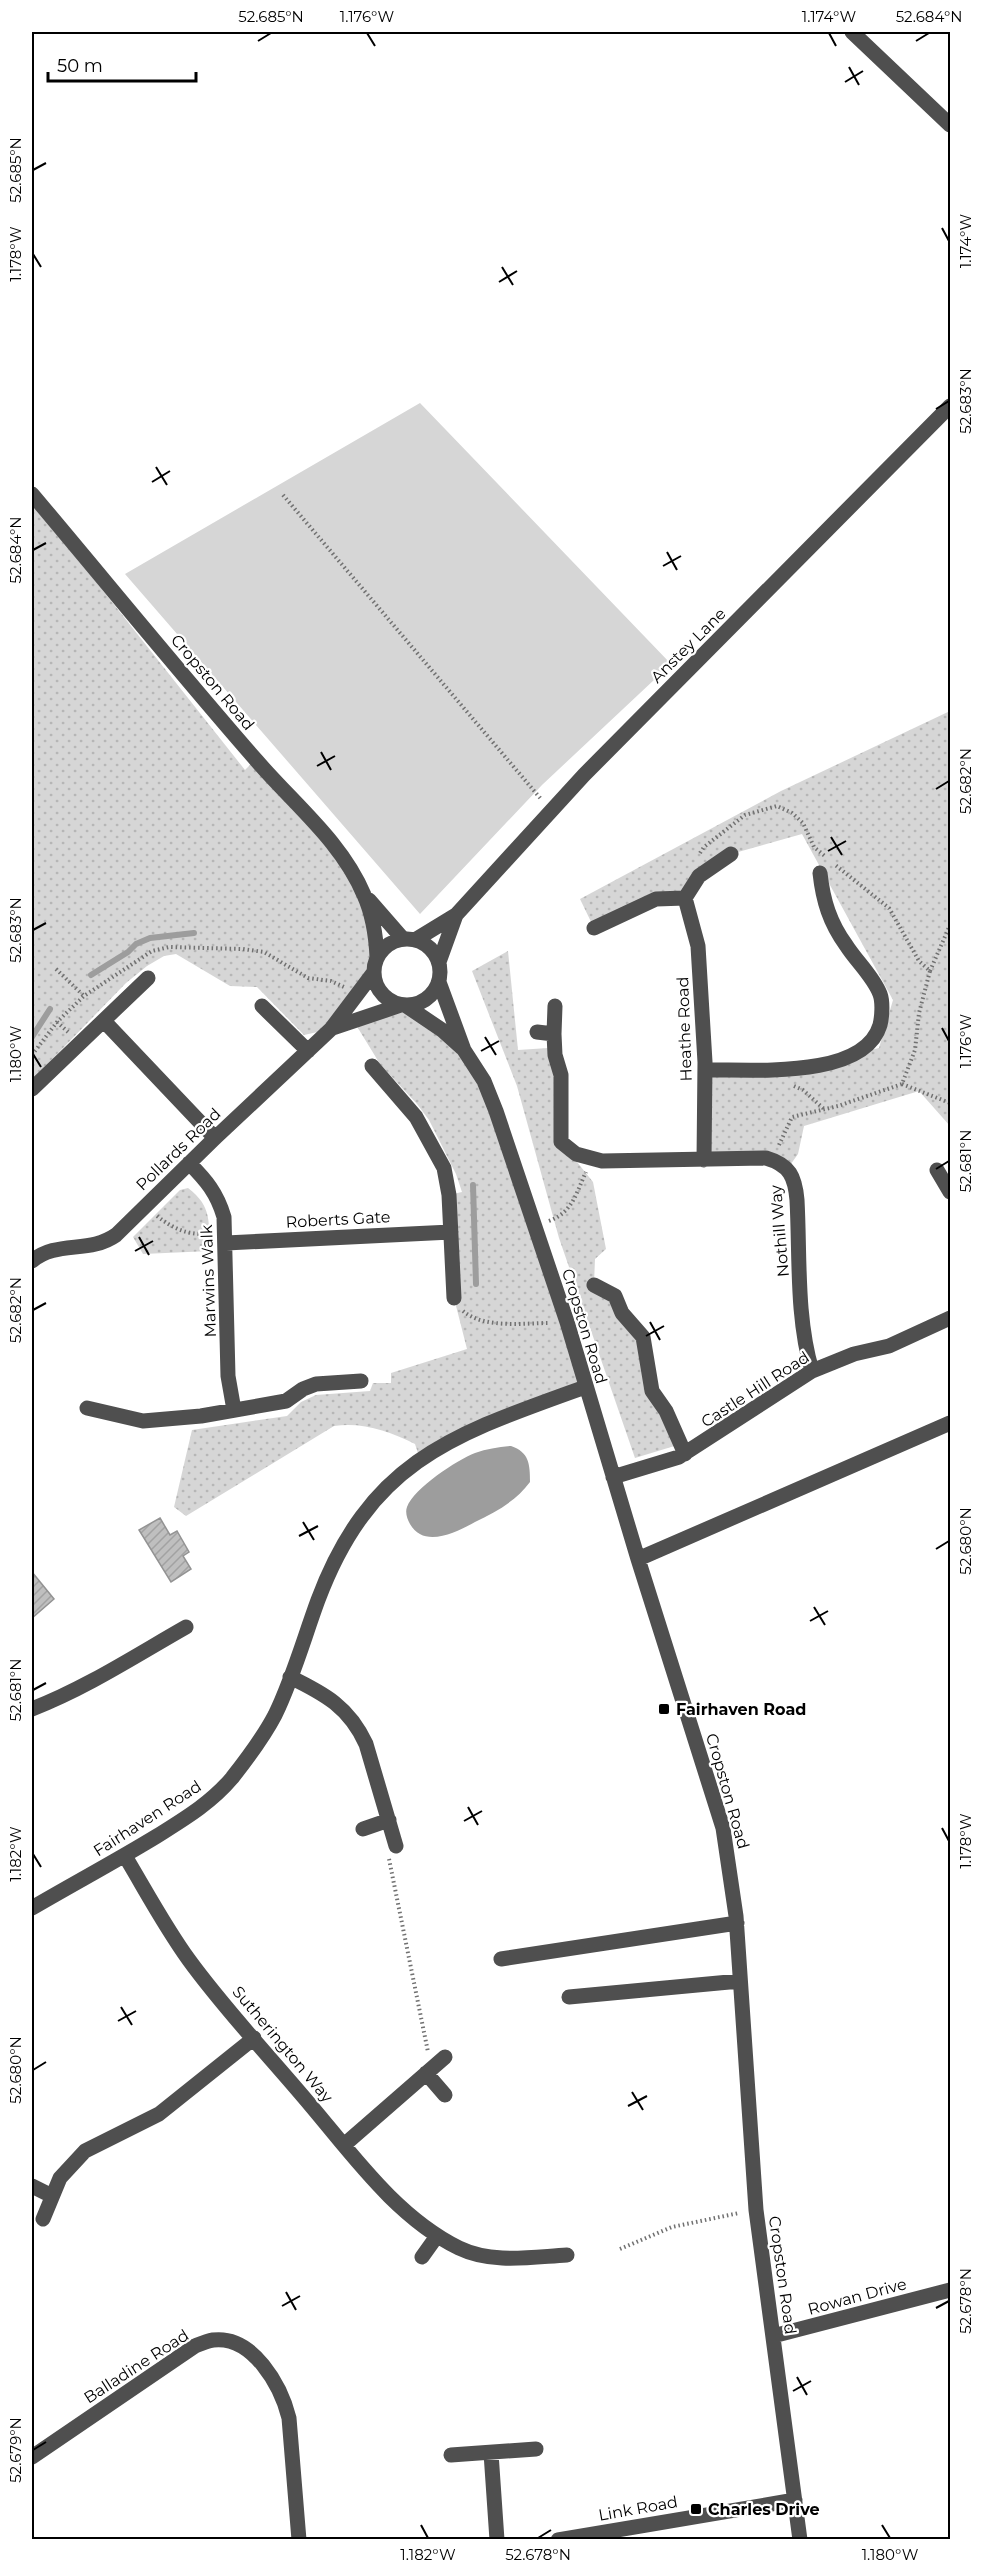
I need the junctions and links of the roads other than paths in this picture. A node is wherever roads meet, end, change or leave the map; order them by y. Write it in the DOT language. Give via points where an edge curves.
graph roads {
  1 [pos="852,32"];
  2 [pos="951,125"];
  3 [pos="951,406"];
  4 [pos="32,494"];
  5 [pos="731,854"];
  6 [pos="820,873"];
  7 [pos="364,895"];
  8 [pos="685,898"];
  9 [pos="456,915"];
  10 [pos="594,928"];
  11 [pos="409,939"];
  12 [pos="439,962"];
  13 [pos="376,965"];
  14 [pos="148,978"];
  15 [pos="439,982"];
  16 [pos="403,1005"];
  17 [pos="262,1006"];
  18 [pos="555,1006"];
  19 [pos="104,1021"];
  20 [pos="331,1029"];
  21 [pos="537,1032"];
  22 [pos="554,1034"];
  23 [pos="464,1050"];
  24 [pos="308,1051"];
  25 [pos="372,1066"];
  26 [pos="705,1070"];
  27 [pos="32,1089"];
  28 [pos="215,1138"];
  29 [pos="704,1160"];
  30 [pos="189,1163"];
  31 [pos="937,1170"];
  32 [pos="950,1189"];
  33 [pos="451,1232"];
  34 [pos="225,1238"];
  35 [pos="32,1261"];
  36 [pos="594,1285"];
  37 [pos="454,1298"];
  38 [pos="951,1318"];
  39 [pos="812,1371"];
  40 [pos="361,1382"];
  41 [pos="585,1388"];
  42 [pos="87,1408"];
  43 [pos="234,1410"];
  44 [pos="951,1423"];
  45 [pos="685,1454"];
  46 [pos="613,1478"];
  47 [pos="638,1559"];
  48 [pos="186,1627"];
  49 [pos="290,1677"];
  50 [pos="32,1709"];
  51 [pos="389,1820"];
  52 [pos="363,1829"];
  53 [pos="396,1846"];
  54 [pos="125,1856"];
  55 [pos="32,1908"];
  56 [pos="737,1923"];
  57 [pos="501,1959"];
  58 [pos="740,1981"];
  59 [pos="568,1997"];
  60 [pos="254,2038"];
  61 [pos="445,2057"];
  62 [pos="429,2071"];
  63 [pos="445,2095"];
  64 [pos="344,2145"];
  65 [pos="32,2186"];
  66 [pos="52,2196"];
  67 [pos="43,2219"];
  68 [pos="437,2236"];
  69 [pos="567,2255"];
  70 [pos="422,2257"];
  71 [pos="951,2290"];
  72 [pos="773,2336"];
  73 [pos="536,2449"];
  74 [pos="491,2453"];
  75 [pos="451,2455"];
  76 [pos="32,2457"];
  77 [pos="795,2500"];
  78 [pos="299,2540"];
  79 [pos="497,2540"];
  80 [pos="558,2540"];
  81 [pos="800,2540"];
  1 -- 2 [label="street"];
  3 -- 9 [label="street, Anstey Lane" via="551,811"];
  4 -- 7 [label="street, Cropston Road" via="258,763 323,832"];
  5 -- 8 [label="street" via="699,876"];
  6 -- 26 [label="street" via="829,918 880,994 882,1018 878,1031 868,1044 844,1060 815,1067"];
  7 -- 11 [label="street, Cropston Road"];
  7 -- 13 [label="street, Cropston Road" via="375,932"];
  8 -- 10 [label="street" via="656,899"];
  8 -- 26 [label="street, Heathe Road" via="698,946"];
  9 -- 11 [label="street, Anstey Lane"];
  9 -- 12 [label="street, Anstey Lane"];
  11 -- 12 [label="street, Cropston Road" via="425,944"];
  11 -- 13 [label="street" via="393,942"];
  12 -- 15 [label="street, Cropston Road"];
  13 -- 16 [label="street, Cropston Road" via="376,984 381,993"];
  13 -- 20 [label="street, Pollards Road" via="357,998"];
  14 -- 19 [label="street"];
  15 -- 16 [label="street" via="426,1000"];
  15 -- 23 [label="street, Cropston Road"];
  16 -- 20 [label="street, Pollards Road"];
  16 -- 23 [label="street, Cropston Road" via="442,1030"];
  17 -- 24 [label="street"];
  18 -- 22 [label="street, Nothill Way"];
  19 -- 27 [label="street"];
  19 -- 28 [label="street"];
  20 -- 24 [label="street, Pollards Road"];
  21 -- 22 [label="street"];
  22 -- 29 [label="street, Nothill Way" via="561,1075 561,1142 576,1154 602,1161"];
  23 -- 41 [label="street, Cropston Road" via="496,1111 567,1322"];
  24 -- 28 [label="street, Pollards Road"];
  25 -- 33 [label="street" via="416,1117 444,1168"];
  26 -- 29 [label="street, Heathe Road"];
  28 -- 30 [label="street, Pollards Road"];
  29 -- 39 [label="street, Nothill Way" via="766,1158 788,1168 795,1180 803,1324"];
  30 -- 34 [label="street, Marwins Walk" via="219,1199"];
  30 -- 35 [label="street, Pollards Road" via="103,1244 58,1249"];
  31 -- 32 [label="street"];
  33 -- 34 [label="street, Roberts Gate"];
  33 -- 37 [label="street"];
  34 -- 43 [label="street, Marwins Walk" via="228,1376"];
  36 -- 45 [label="street" via="615,1296 616,1316 643,1337 652,1391 666,1411"];
  38 -- 39 [label="street, Castle Hill Road" via="889,1346 854,1354"];
  39 -- 45 [label="street, Castle Hill Road"];
  40 -- 43 [label="street" via="316,1384 286,1401"];
  41 -- 46 [label="street, Cropston Road"];
  41 -- 49 [label="street, Fairhaven Road" via="466,1432 420,1459 387,1485 347,1537 332,1566"];
  42 -- 43 [label="street" via="143,1421"];
  44 -- 47 [label="street"];
  45 -- 46 [label="street, Castle Hill Road"];
  46 -- 47 [label="street, Cropston Road"];
  47 -- 56 [label="street, Cropston Road" via="723,1828"];
  48 -- 50 [label="street" via="88,1684"];
  49 -- 51 [label="street" via="326,1695 359,1729"];
  49 -- 54 [label="street, Fairhaven Road" via="275,1715 231,1779 207,1804"];
  51 -- 52 [label="street"];
  51 -- 53 [label="street"];
  54 -- 55 [label="street, Fairhaven Road"];
  54 -- 60 [label="street, Sutherington Way" via="191,1963"];
  56 -- 57 [label="street"];
  56 -- 58 [label="street, Cropston Road"];
  58 -- 59 [label="street"];
  58 -- 72 [label="street, Cropston Road" via="756,2210"];
  60 -- 64 [label="street, Sutherington Way"];
  60 -- 66 [label="street" via="159,2114 85,2151 60,2178"];
  61 -- 62 [label="street"];
  62 -- 63 [label="street"];
  62 -- 64 [label="street"];
  64 -- 68 [label="street, Sutherington Way" via="417,2222"];
  65 -- 66 [label="street"];
  66 -- 67 [label="street"];
  68 -- 69 [label="street, Sutherington Way" via="484,2256 514,2259"];
  68 -- 70 [label="street"];
  71 -- 72 [label="street, Rowan Drive"];
  72 -- 77 [label="street, Cropston Road"];
  73 -- 74 [label="street"];
  74 -- 75 [label="street"];
  74 -- 79 [label="street"];
  76 -- 78 [label="street, Balladine Road" via="195,2346 213,2340 231,2342 248,2351 266,2369 285,2403"];
  77 -- 80 [label="street, Link Road"];
  77 -- 81 [label="street, Cropston Road"];
}
